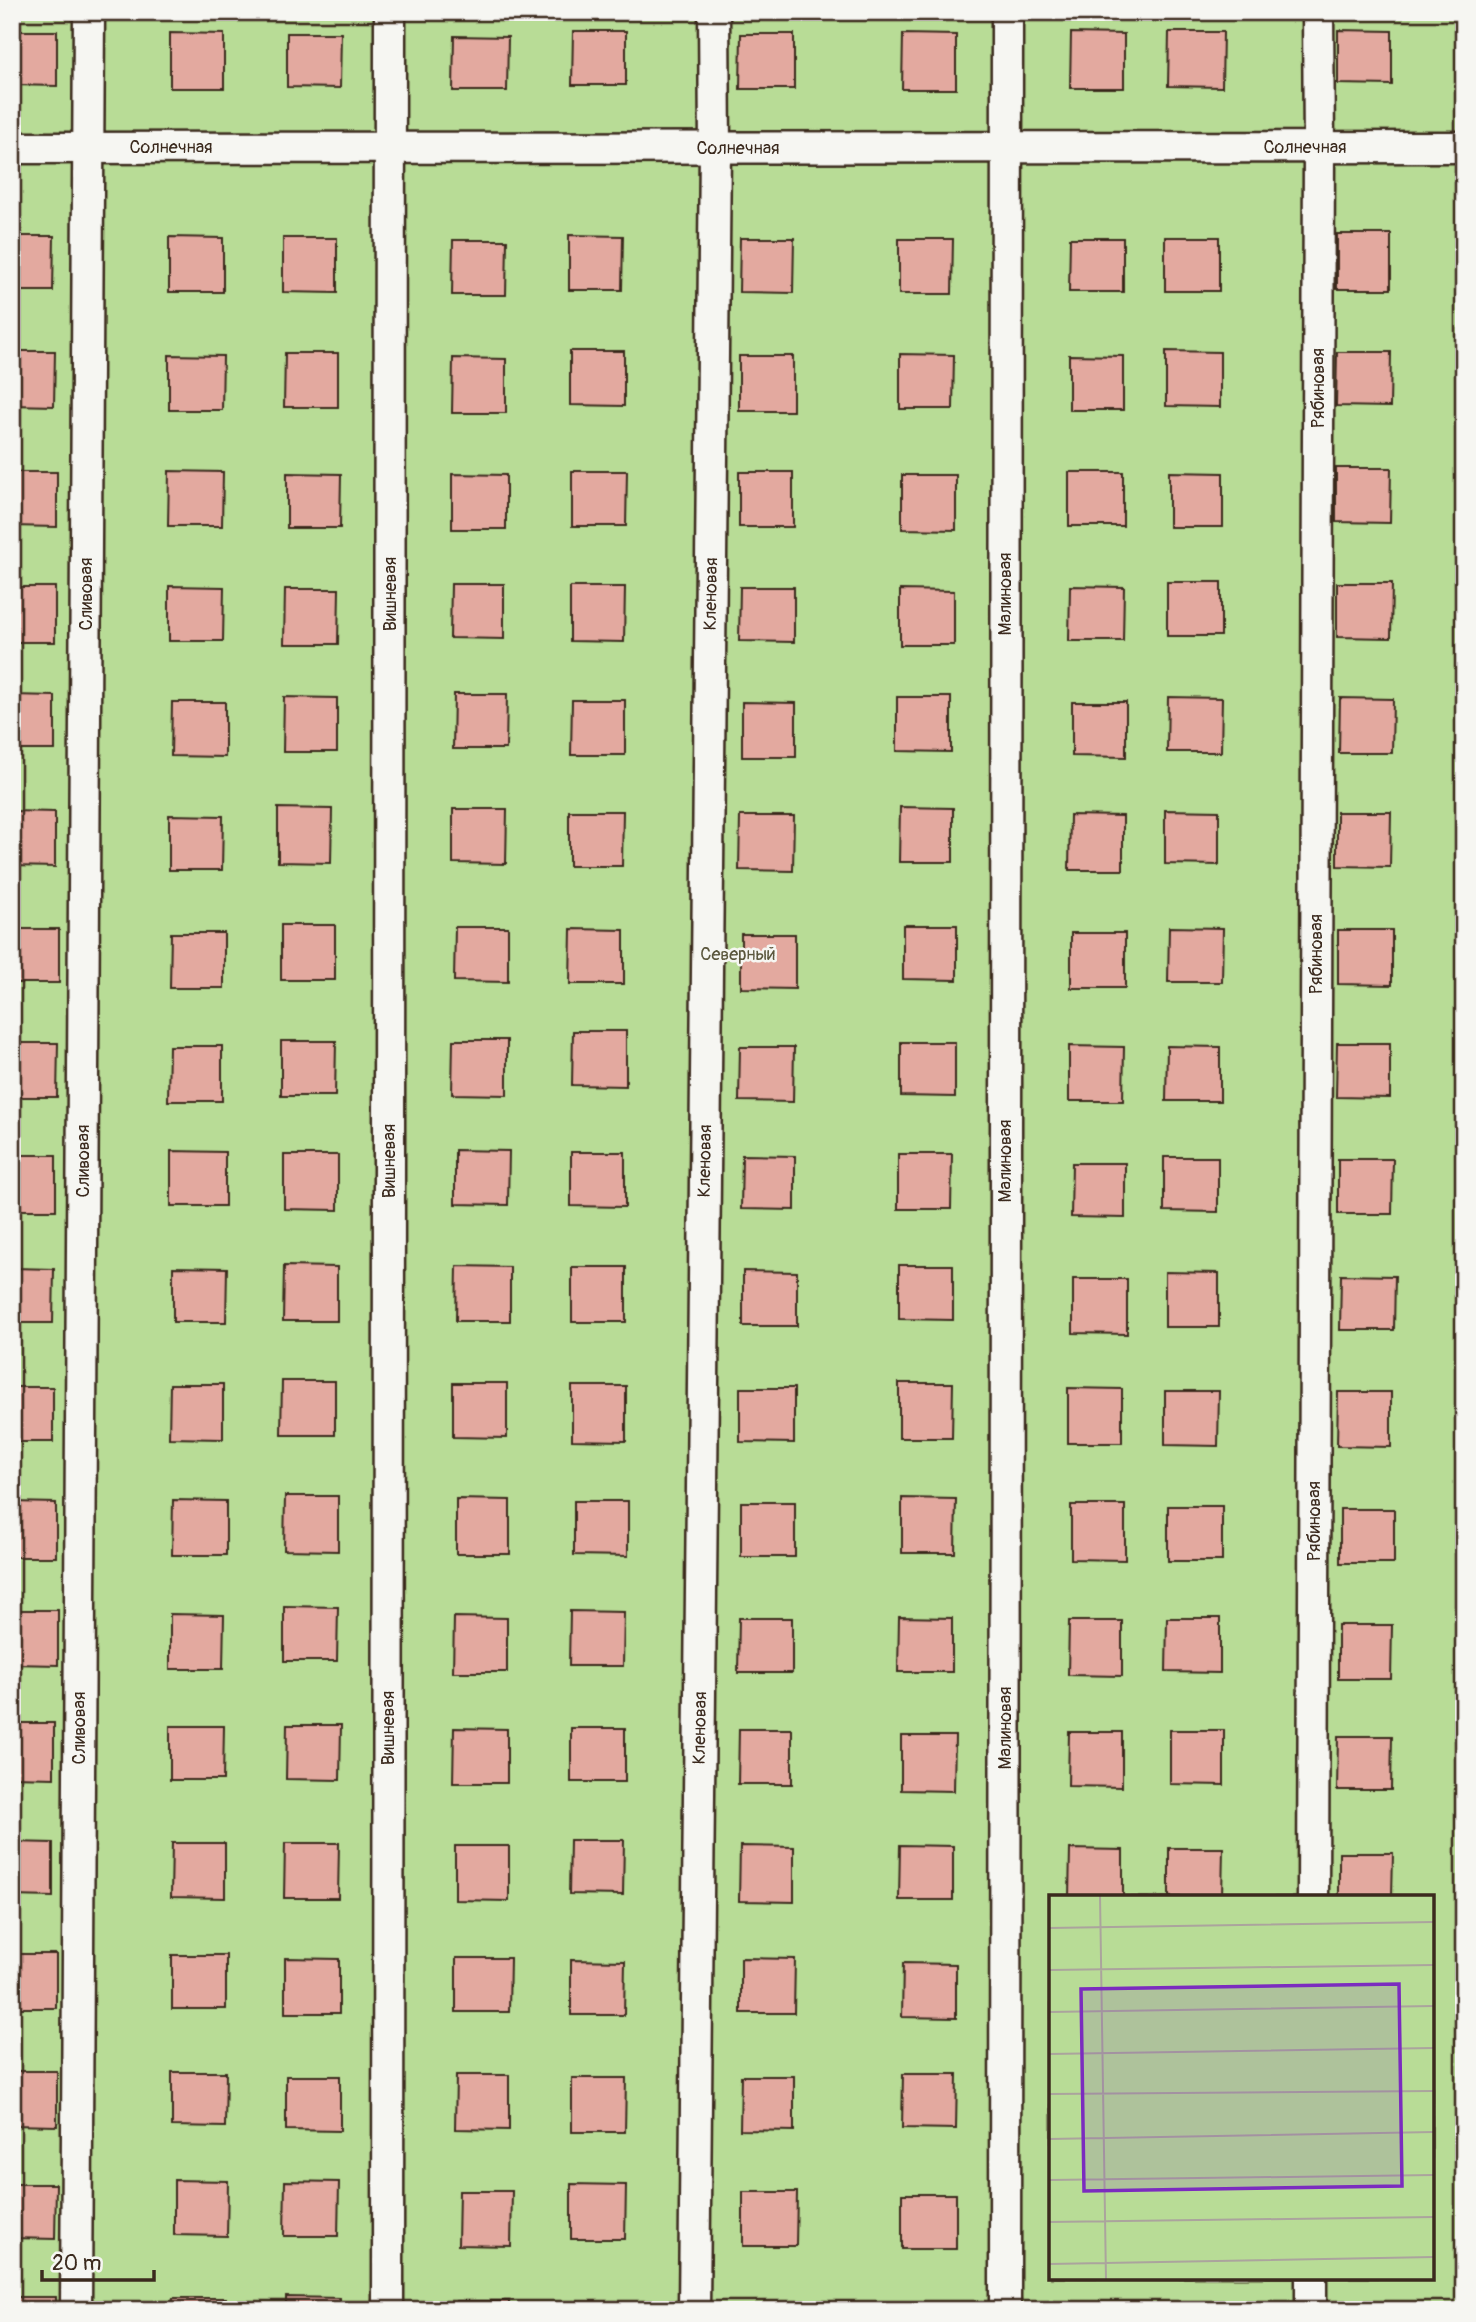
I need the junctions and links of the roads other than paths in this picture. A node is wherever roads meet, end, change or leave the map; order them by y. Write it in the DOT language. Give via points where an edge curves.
graph roads {
  1 [pos="89,12"];
  2 [pos="390,12"];
  3 [pos="714,12"];
  4 [pos="1007,12"];
  5 [pos="1318,12"];
  6 [pos="89,147"];
  7 [pos="390,147"];
  8 [pos="1319,147"];
  9 [pos="1464,147"];
  10 [pos="12,148"];
  11 [pos="715,148"];
  12 [pos="1006,148"];
  13 [pos="1313,1895"];
  14 [pos="1311,2280"];
  15 [pos="76,2310"];
  16 [pos="388,2310"];
  17 [pos="694,2310"];
  18 [pos="1005,2310"];
  19 [pos="1311,2310"];
  1 -- 6 [label="street, Сливовая"];
  2 -- 7 [label="street, Вишневая"];
  3 -- 11 [label="street, Кленовая"];
  4 -- 12 [label="street, Малиновая"];
  5 -- 8 [label="street, Рябиновая"];
  6 -- 7 [label="street, Солнечная"];
  6 -- 10 [label="street, Солнечная"];
  6 -- 15 [label="street, Сливовая"];
  7 -- 11 [label="street, Солнечная"];
  7 -- 16 [label="street, Вишневая"];
  8 -- 9 [label="street, Солнечная"];
  8 -- 12 [label="street, Солнечная"];
  8 -- 13 [label="street, Рябиновая"];
  11 -- 12 [label="street, Солнечная"];
  11 -- 17 [label="street, Кленовая"];
  12 -- 18 [label="street, Малиновая"];
  14 -- 19 [label="street"];
}
